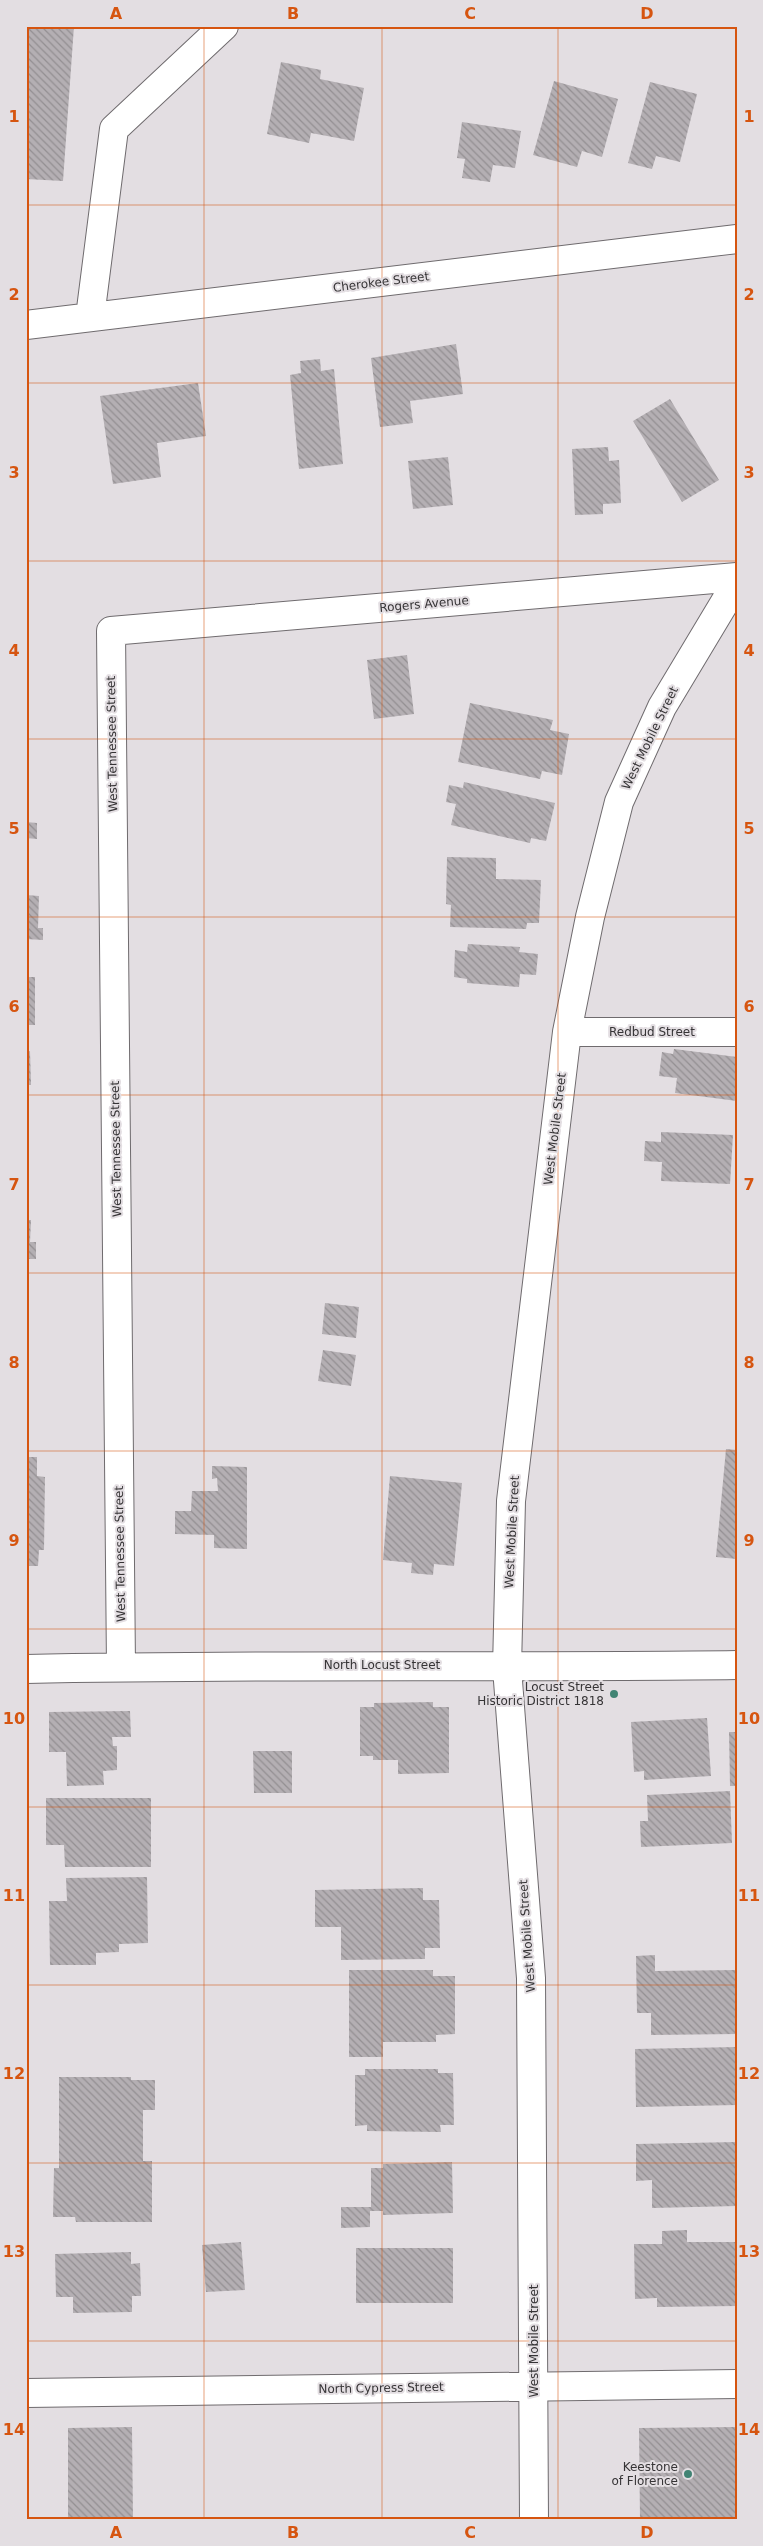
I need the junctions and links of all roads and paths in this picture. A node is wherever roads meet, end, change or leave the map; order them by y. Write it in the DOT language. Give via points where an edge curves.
graph roads {
  1 [pos="224,26"];
  2 [pos="737,239"];
  3 [pos="90,317"];
  4 [pos="26,325"];
  5 [pos="737,577"];
  6 [pos="737,582"];
  7 [pos="111,631"];
  8 [pos="567,1032"];
  9 [pos="737,1032"];
  10 [pos="737,1665"];
  11 [pos="121,1667"];
  12 [pos="26,1668"];
  13 [pos="507,1668"];
  14 [pos="737,2384"];
  15 [pos="534,2386"];
  16 [pos="26,2393"];
  17 [pos="534,2520"];
  1 -- 3 [label="street" via="114,129"];
  2 -- 3 [label="street, Cherokee Street"];
  3 -- 4 [label="street, Cherokee Street"];
  5 -- 7 [label="street, Rogers Avenue"];
  6 -- 8 [label="street, West Mobile Street" via="662,707 619,802 590,917"];
  7 -- 11 [label="street, West Tennessee Street"];
  8 -- 9 [label="street, Redbud Street"];
  8 -- 13 [label="street, West Mobile Street" via="511,1501"];
  10 -- 13 [label="street, North Locust Street"];
  11 -- 12 [label="street, North Locust Street"];
  11 -- 13 [label="street, North Locust Street" via="390,1664"];
  13 -- 15 [label="street, West Mobile Street" via="531,1978"];
  14 -- 15 [label="street, North Cypress Street"];
  15 -- 16 [label="street, North Cypress Street"];
  15 -- 17 [label="street, West Mobile Street"];
}
